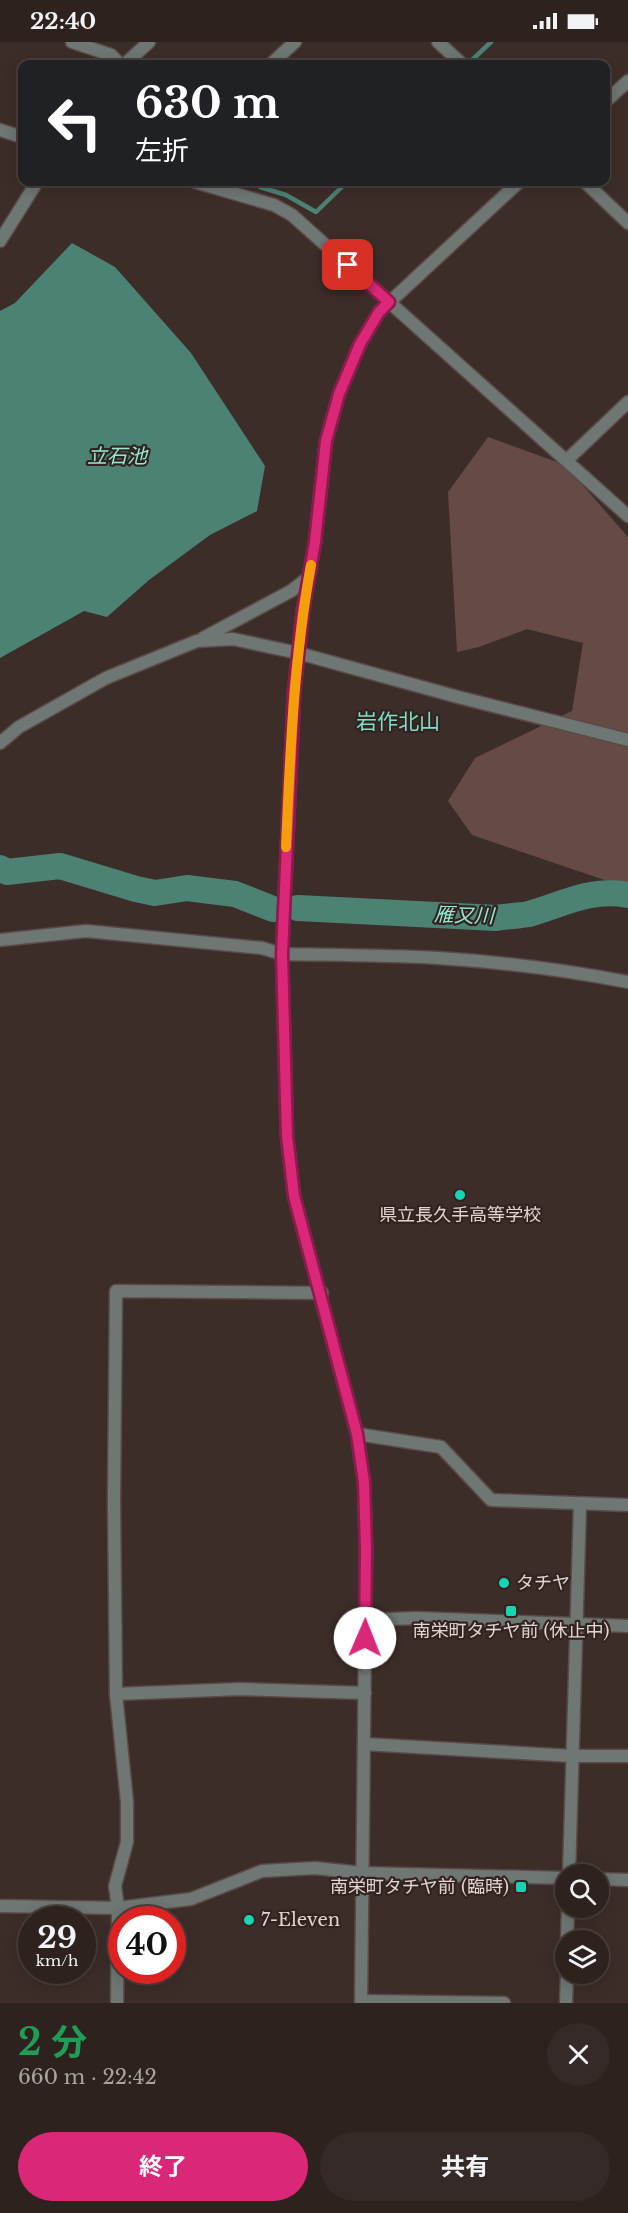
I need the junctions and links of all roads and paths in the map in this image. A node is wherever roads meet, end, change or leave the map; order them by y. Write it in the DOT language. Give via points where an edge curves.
graph roads {
  1 [pos="72,42"];
  2 [pos="149,42"];
  3 [pos="295,42"];
  4 [pos="438,42"];
  5 [pos="116,60"];
  6 [pos="130,60"];
  7 [pos="275,60"];
  8 [pos="458,60"];
  9 [pos="628,81"];
  10 [pos="610,97"];
  11 [pos="0,130"];
  12 [pos="18,135"];
  13 [pos="35,186"];
  14 [pos="209,186"];
  15 [pos="515,186"];
  16 [pos="589,186"];
  17 [pos="628,223"];
  18 [pos="0,241"];
  19 [pos="389,302"];
  20 [pos="628,402"];
  21 [pos="567,460"];
  22 [pos="628,516"];
  23 [pos="308,578"];
  24 [pos="196,641"];
  25 [pos="298,653"];
  26 [pos="628,740"];
  27 [pos="0,743"];
  28 [pos="0,940"];
  29 [pos="282,954"];
  30 [pos="628,982"];
  31 [pos="322,1293"];
  32 [pos="357,1434"];
  33 [pos="580,1505"];
  34 [pos="628,1505"];
  35 [pos="366,1620"];
  36 [pos="577,1624"];
  37 [pos="628,1626"];
  38 [pos="365,1693"];
  39 [pos="116,1694"];
  40 [pos="364,1744"];
  41 [pos="573,1756"];
  42 [pos="628,1756"];
  43 [pos="569,1864"];
  44 [pos="362,1873"];
  45 [pos="555,1878"];
  46 [pos="609,1879"];
  47 [pos="628,1880"];
  48 [pos="0,1905"];
  49 [pos="118,1906"];
  50 [pos="134,1906"];
  51 [pos="108,1908"];
  52 [pos="117,1984"];
  53 [pos="567,1984"];
  54 [pos="361,2002"];
  55 [pos="117,2003"];
  56 [pos="504,2003"];
  57 [pos="566,2003"];
  1 -- 5 [label="street"];
  2 -- 6 [label="street"];
  3 -- 7 [label="street"];
  4 -- 8 [label="street"];
  9 -- 10 [label="street"];
  11 -- 12 [label="street"];
  13 -- 18 [label="street"];
  14 -- 19 [label="street" via="274,205 292,215"];
  15 -- 19 [label="street"];
  16 -- 17 [label="street"];
  19 -- 21 [label="street"];
  19 -- 23 [label="street" via="360,344 339,394 326,441"];
  20 -- 21 [label="street"];
  21 -- 22 [label="street"];
  23 -- 24 [label="street"];
  23 -- 25 [label="street"];
  24 -- 25 [label="street" via="233,639"];
  24 -- 27 [label="street" via="106,678"];
  25 -- 26 [label="street"];
  25 -- 29 [label="street"];
  28 -- 29 [label="street" via="86,931 262,948"];
  29 -- 30 [label="street" via="501,963"];
  29 -- 31 [label="street" via="287,1136 294,1196"];
  31 -- 32 [label="street"];
  31 -- 39 [label="street" via="116,1292"];
  32 -- 33 [label="street" via="441,1446 491,1500"];
  32 -- 35 [label="street" via="364,1482"];
  33 -- 34 [label="street"];
  33 -- 36 [label="street"];
  35 -- 36 [label="street"];
  35 -- 38 [label="street"];
  36 -- 37 [label="street"];
  36 -- 41 [label="street"];
  38 -- 39 [label="street" via="240,1689"];
  38 -- 40 [label="street"];
  39 -- 49 [label="street" via="127,1802 127,1842 115,1886"];
  40 -- 41 [label="street"];
  40 -- 44 [label="street"];
  41 -- 42 [label="street"];
  41 -- 43 [label="street"];
  44 -- 45 [label="street"];
  44 -- 50 [label="street" via="315,1868 262,1871 191,1899"];
  44 -- 54 [label="street"];
  46 -- 47 [label="street"];
  48 -- 51 [label="street"];
  52 -- 55 [label="street"];
  53 -- 57 [label="street"];
  54 -- 56 [label="street"];
}
